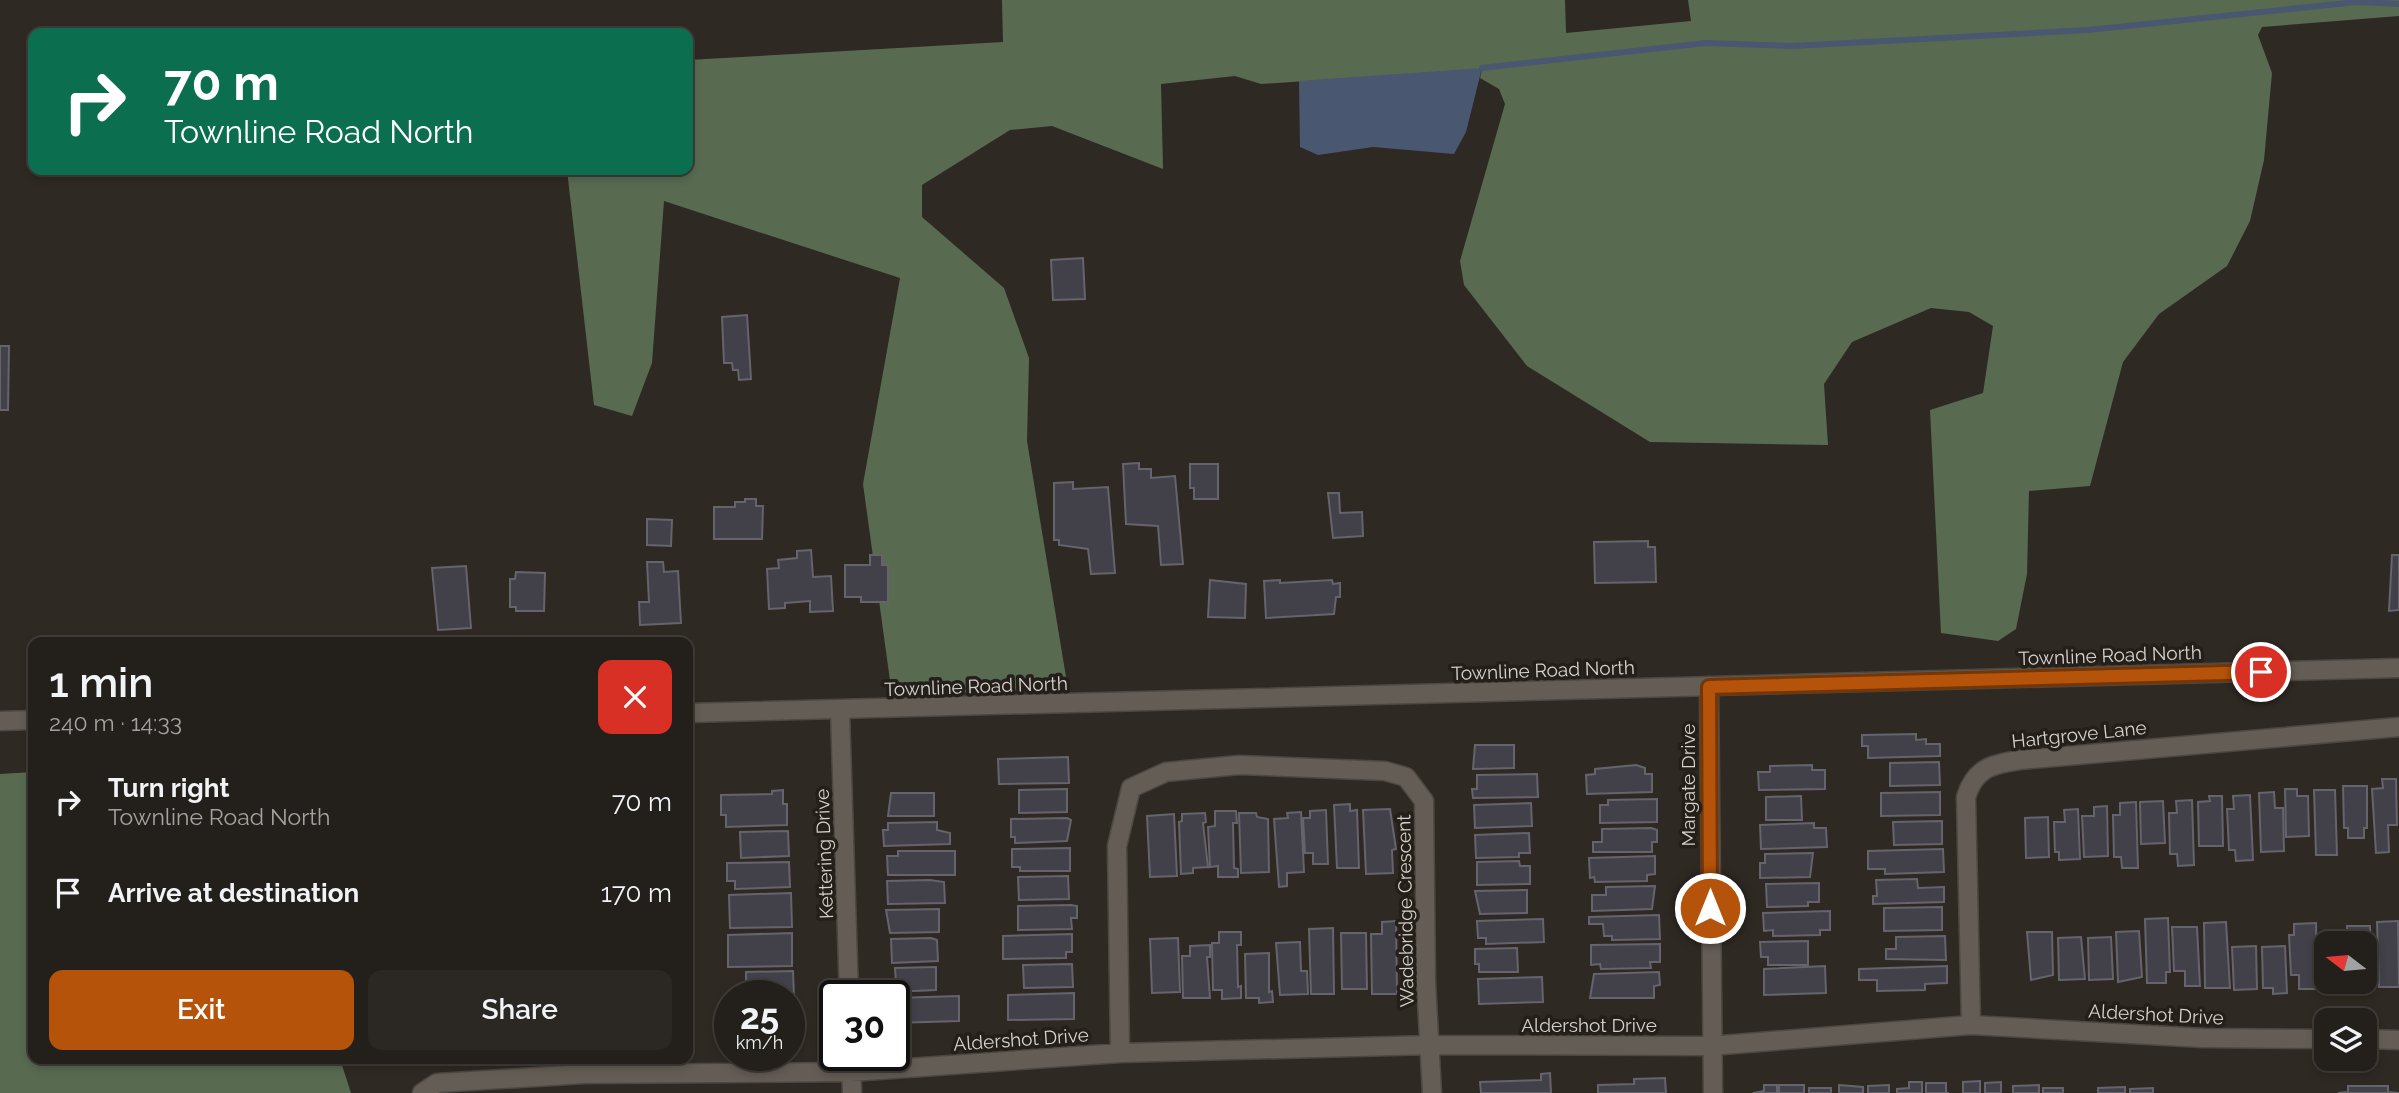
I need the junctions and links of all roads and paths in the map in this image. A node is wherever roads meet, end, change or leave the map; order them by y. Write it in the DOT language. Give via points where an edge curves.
graph roads {
  1 [pos="2399,668"];
  2 [pos="1709,687"];
  3 [pos="840,711"];
  4 [pos="693,713"];
  5 [pos="28,720"];
  6 [pos="0,721"];
  7 [pos="2399,727"];
  8 [pos="848,980"];
  9 [pos="1971,1025"];
  10 [pos="2314,1039"];
  11 [pos="2377,1040"];
  12 [pos="2399,1040"];
  13 [pos="1430,1045"];
  14 [pos="1710,1046"];
  15 [pos="1120,1053"];
  16 [pos="910,1062"];
  17 [pos="819,1064"];
  18 [pos="584,1066"];
  19 [pos="851,1071"];
  20 [pos="422,1093"];
  21 [pos="852,1093"];
  22 [pos="1432,1093"];
  23 [pos="1713,1093"];
  1 -- 2 [label="street, Townline Road North"];
  2 -- 3 [label="street, Townline Road North"];
  2 -- 14 [label="street, Margate Drive"];
  3 -- 4 [label="street, Townline Road North"];
  3 -- 8 [label="street, Kettering Drive"];
  5 -- 6 [label="street"];
  7 -- 9 [label="street, Hartgrove Lane" via="2020,760 1980,770 1966,797"];
  9 -- 10 [label="street, Aldershot Drive" via="2203,1038"];
  9 -- 14 [label="street, Aldershot Drive"];
  11 -- 12 [label="street"];
  13 -- 14 [label="street, Aldershot Drive"];
  13 -- 15 [label="street, Aldershot Drive"];
  13 -- 15 [label="street, Wadebridge Crescent" via="1424,801 1406,777 1384,771 1239,765 1166,772 1131,788 1117,846"];
  13 -- 22 [label="street, Wadebridge Crescent"];
  14 -- 23 [label="street, Margate Drive"];
  15 -- 16 [label="street, Aldershot Drive"];
  17 -- 18 [label="street, Aldershot Drive"];
  18 -- 20 [label="street, Aldershot Drive" via="437,1083"];
  19 -- 21 [label="street"];
}
